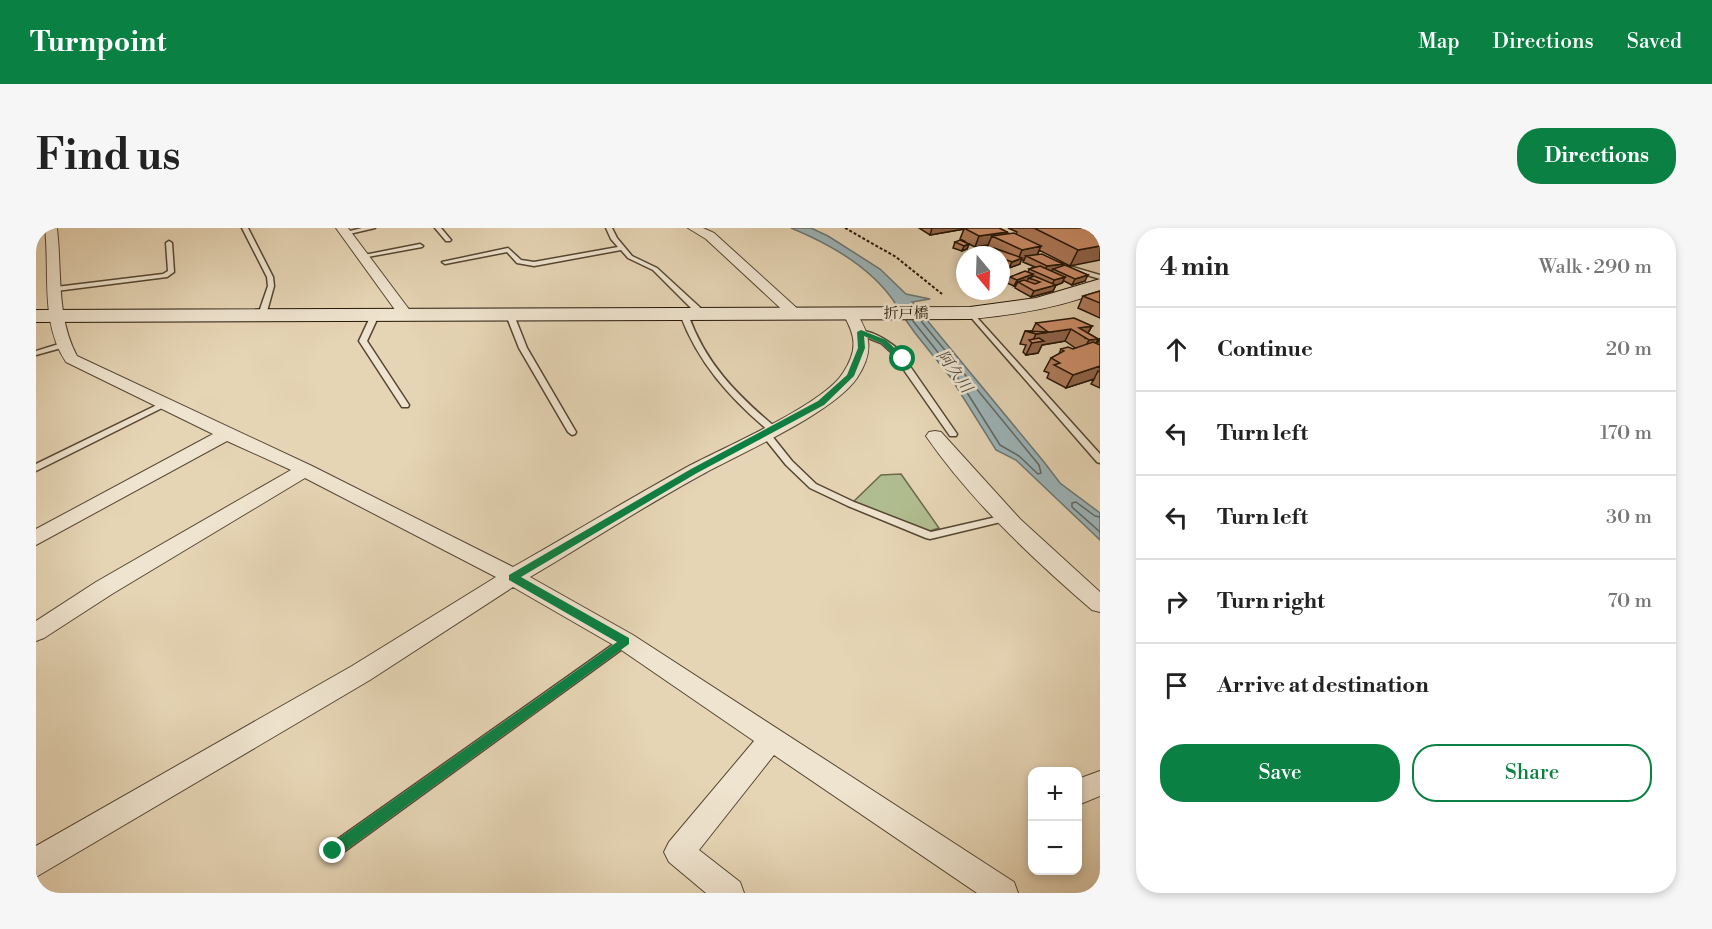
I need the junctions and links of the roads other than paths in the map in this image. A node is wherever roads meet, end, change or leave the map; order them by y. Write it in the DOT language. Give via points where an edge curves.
graph roads {
  1 [pos="245,228"];
  2 [pos="372,228"];
  3 [pos="438,228"];
  4 [pos="609,228"];
  5 [pos="694,228"];
  6 [pos="343,230"];
  7 [pos="51,231"];
  8 [pos="36,233"];
  9 [pos="448,240"];
  10 [pos="169,243"];
  11 [pos="420,246"];
  12 [pos="622,248"];
  13 [pos="362,256"];
  14 [pos="445,262"];
  15 [pos="1062,266"];
  16 [pos="1096,287"];
  17 [pos="56,290"];
  18 [pos="961,313"];
  19 [pos="694,314"];
  20 [pos="795,314"];
  21 [pos="262,315"];
  22 [pos="375,315"];
  23 [pos="406,315"];
  24 [pos="510,315"];
  25 [pos="46,316"];
  26 [pos="856,320"];
  27 [pos="62,345"];
  28 [pos="36,353"];
  29 [pos="166,404"];
  30 [pos="405,405"];
  31 [pos="769,431"];
  32 [pos="572,432"];
  33 [pos="226,434"];
  34 [pos="944,435"];
  35 [pos="1100,460"];
  36 [pos="36,468"];
  37 [pos="305,470"];
  38 [pos="1005,518"];
  39 [pos="36,538"];
  40 [pos="513,578"];
  41 [pos="1100,604"];
  42 [pos="36,632"];
  43 [pos="626,641"];
  44 [pos="771,739"];
  45 [pos="1100,783"];
  46 [pos="1082,790"];
  47 [pos="333,851"];
  48 [pos="36,862"];
  49 [pos="729,893"];
  50 [pos="1003,893"];
  1 -- 21 [label="lane" via="270,277"];
  2 -- 6 [label="lane"];
  3 -- 9 [label="lane"];
  4 -- 12 [label="lane"];
  5 -- 20 [label="street" via="711,236"];
  6 -- 13 [label="street"];
  7 -- 8 [label="street"];
  7 -- 17 [label="street"];
  10 -- 17 [label="lane" via="171,272 165,276"];
  11 -- 13 [label="lane"];
  12 -- 14 [label="lane" via="534,264 519,261 508,250"];
  12 -- 19 [label="lane" via="671,283"];
  13 -- 23 [label="street"];
  15 -- 16 [label="lane"];
  16 -- 18 [label="street, 折戸橋" via="1050,302"];
  17 -- 25 [label="street"];
  18 -- 26 [label="street, 折戸橋"];
  18 -- 35 [label="lane"];
  19 -- 20 [label="street, 折戸橋"];
  19 -- 24 [label="street, 折戸橋"];
  19 -- 31 [label="lane" via="688,328 712,370"];
  20 -- 26 [label="street, 折戸橋"];
  21 -- 22 [label="street, 折戸橋"];
  21 -- 25 [label="street, 折戸橋"];
  22 -- 23 [label="street, 折戸橋"];
  22 -- 30 [label="lane" via="363,341"];
  23 -- 24 [label="street, 折戸橋"];
  24 -- 32 [label="lane" via="523,348"];
  25 -- 27 [label="street"];
  26 -- 31 [label="street" via="862,348 850,376 821,403"];
  26 -- 34 [label="lane" via="895,351"];
  27 -- 28 [label="lane"];
  27 -- 29 [label="street" via="71,359"];
  29 -- 33 [label="street"];
  29 -- 36 [label="lane"];
  31 -- 38 [label="lane" via="789,463 813,486 930,536"];
  31 -- 40 [label="street"];
  33 -- 37 [label="street"];
  33 -- 39 [label="street"];
  34 -- 38 [label="street" via="969,479"];
  37 -- 40 [label="street"];
  37 -- 42 [label="street"];
  38 -- 41 [label="street"];
  40 -- 43 [label="street"];
  40 -- 48 [label="street" via="361,673"];
  43 -- 44 [label="street"];
  43 -- 47 [label="lane"];
  44 -- 49 [label="street" via="679,852"];
  44 -- 50 [label="street"];
  45 -- 46 [label="street"];
}
